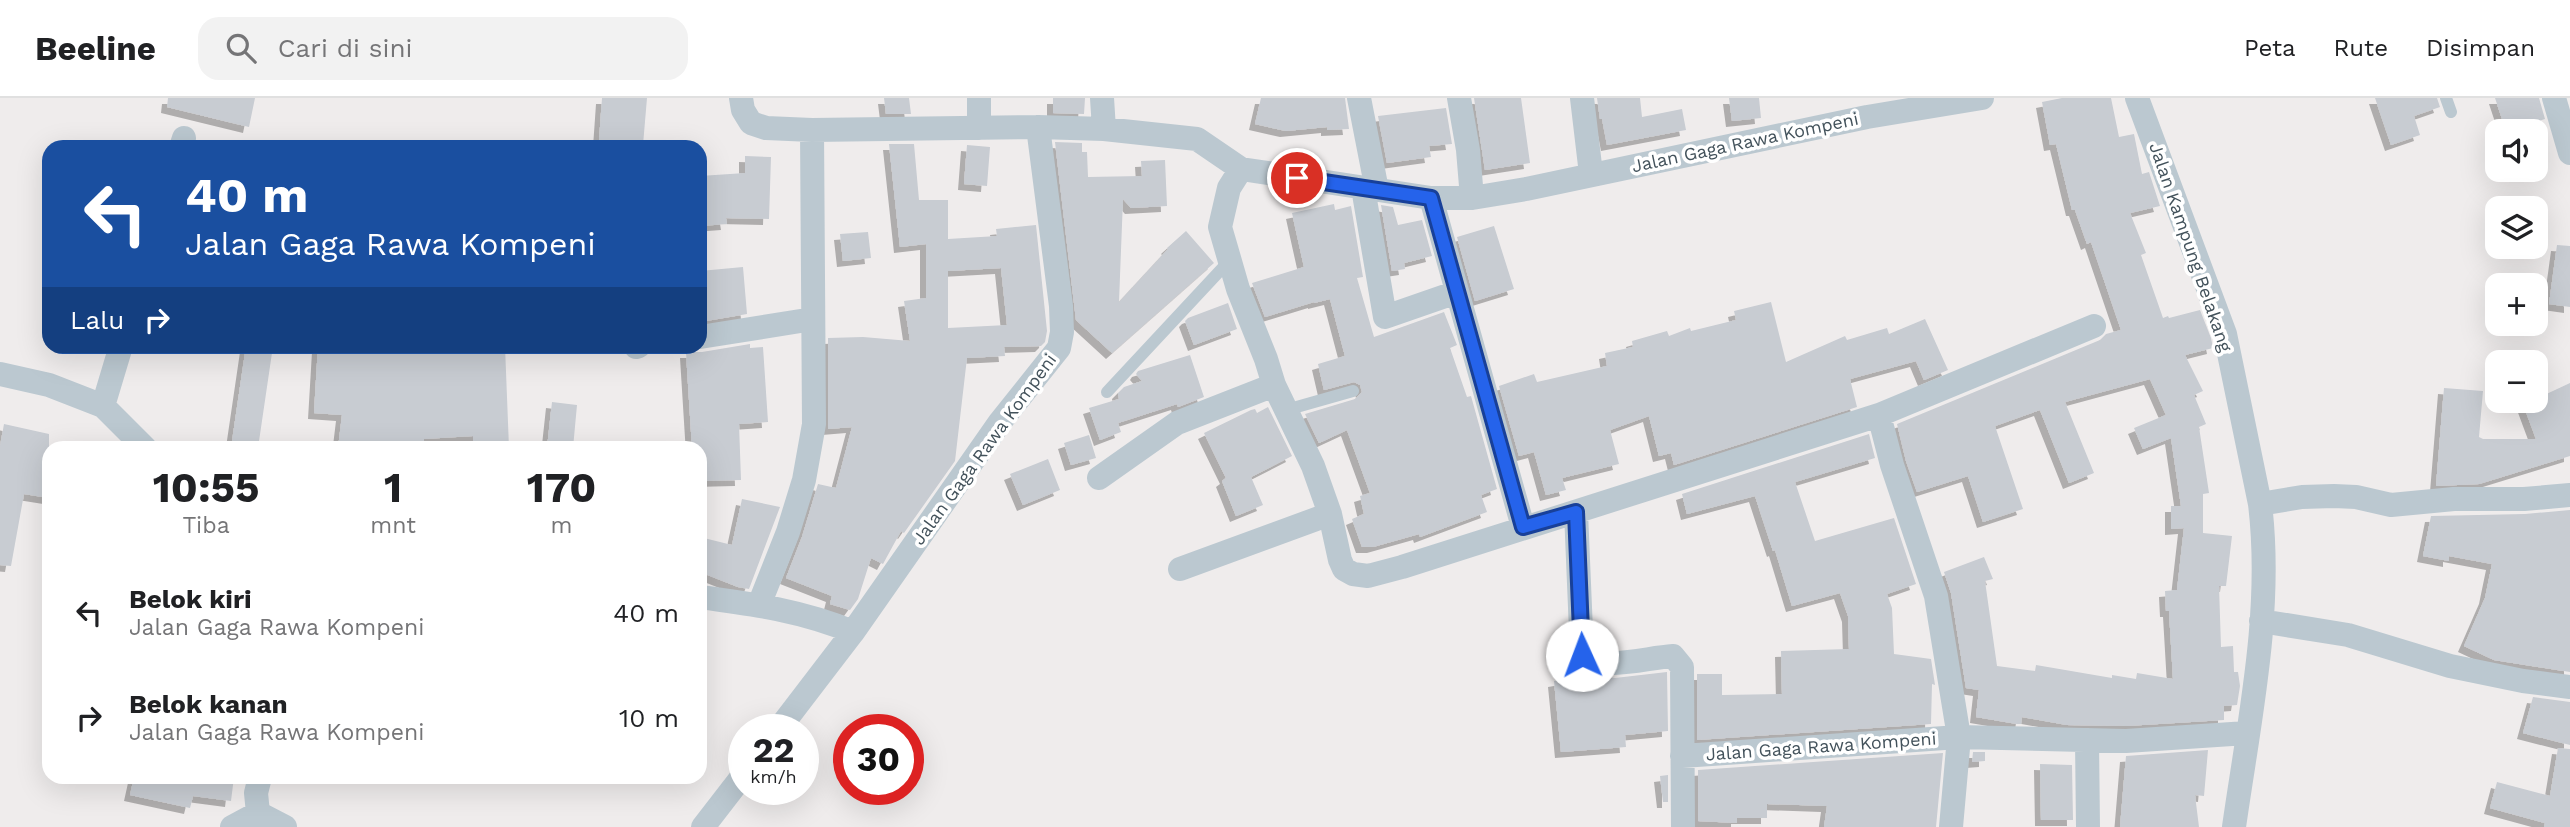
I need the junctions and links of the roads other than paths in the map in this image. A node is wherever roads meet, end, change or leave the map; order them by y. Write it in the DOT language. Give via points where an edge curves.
graph roads {
  1 [pos="741,98"];
  2 [pos="979,98"];
  3 [pos="1102,98"];
  4 [pos="1359,98"];
  5 [pos="1459,98"];
  6 [pos="1581,98"];
  7 [pos="1982,98"];
  8 [pos="2137,98"];
  9 [pos="2446,98"];
  10 [pos="2554,98"];
  11 [pos="2451,112"];
  12 [pos="1038,127"];
  13 [pos="979,128"];
  14 [pos="1104,129"];
  15 [pos="812,130"];
  16 [pos="2570,153"];
  17 [pos="1241,169"];
  18 [pos="1591,174"];
  19 [pos="1370,189"];
  20 [pos="1431,198"];
  21 [pos="1472,198"];
  22 [pos="1230,260"];
  23 [pos="1457,292"];
  24 [pos="813,319"];
  25 [pos="2094,326"];
  26 [pos="707,336"];
  27 [pos="119,354"];
  28 [pos="0,374"];
  29 [pos="1274,385"];
  30 [pos="1353,391"];
  31 [pos="1107,393"];
  32 [pos="103,406"];
  33 [pos="1286,410"];
  34 [pos="1879,415"];
  35 [pos="138,441"];
  36 [pos="1099,478"];
  37 [pos="2570,495"];
  38 [pos="2260,504"];
  39 [pos="1576,512"];
  40 [pos="1329,514"];
  41 [pos="1523,527"];
  42 [pos="1180,569"];
  43 [pos="707,598"];
  44 [pos="759,605"];
  45 [pos="2261,621"];
  46 [pos="853,632"];
  47 [pos="2570,687"];
  48 [pos="790,714"];
  49 [pos="2247,733"];
  50 [pos="1959,737"];
  51 [pos="2087,740"];
  52 [pos="1682,756"];
  53 [pos="258,784"];
  54 [pos="728,795"];
  55 [pos="258,813"];
  56 [pos="232,827"];
  57 [pos="285,827"];
  58 [pos="703,827"];
  59 [pos="1683,827"];
  60 [pos="1951,827"];
  61 [pos="2088,827"];
  62 [pos="2234,827"];
  1 -- 15 [label="street, Jalan Gaga Rawa Kompeni" via="751,123"];
  2 -- 13 [label="street"];
  3 -- 14 [label="street"];
  4 -- 19 [label="street"];
  5 -- 21 [label="street"];
  6 -- 18 [label="street"];
  7 -- 18 [label="street, Jalan Gaga Rawa Kompeni"];
  8 -- 38 [label="street, Jalan Kampung Belakang" via="2225,334"];
  9 -- 11 [label="lane"];
  10 -- 16 [label="street"];
  12 -- 13 [label="street, Jalan Gaga Rawa Kompeni"];
  12 -- 14 [label="street, Jalan Gaga Rawa Kompeni"];
  12 -- 46 [label="street, Jalan Gaga Rawa Kompeni" via="1061,306 1059,348 1000,422"];
  13 -- 15 [label="street, Jalan Gaga Rawa Kompeni"];
  14 -- 17 [label="street, Jalan Gaga Rawa Kompeni" via="1197,139"];
  15 -- 24 [label="street"];
  17 -- 19 [label="street, Jalan Gaga Rawa Kompeni"];
  17 -- 22 [label="street" via="1230,188 1220,227"];
  18 -- 21 [label="street, Jalan Gaga Rawa Kompeni"];
  19 -- 20 [label="street, Jalan Gaga Rawa Kompeni"];
  19 -- 23 [label="street" via="1385,317"];
  20 -- 21 [label="street, Jalan Gaga Rawa Kompeni"];
  20 -- 23 [label="street"];
  22 -- 29 [label="street"];
  22 -- 31 [label="lane"];
  23 -- 41 [label="street"];
  24 -- 26 [label="street"];
  24 -- 44 [label="street" via="814,424 806,468 788,532"];
  25 -- 34 [label="street"];
  27 -- 32 [label="street"];
  28 -- 32 [label="street" via="49,385"];
  29 -- 33 [label="street"];
  29 -- 36 [label="street" via="1177,423"];
  30 -- 33 [label="lane"];
  32 -- 35 [label="street"];
  33 -- 40 [label="street" via="1313,466"];
  34 -- 39 [label="street"];
  34 -- 50 [label="street, Jalan Gaga Rawa Kompeni" via="1936,596"];
  37 -- 38 [label="street" via="2391,505 2334,496"];
  38 -- 45 [label="street, Jalan Kampung Belakang"];
  39 -- 41 [label="street"];
  39 -- 52 [label="street, Jalan Gaga Rawa Kompeni" via="1582,655 1606,664 1673,656 1682,667"];
  40 -- 41 [label="street" via="1340,560 1353,575 1368,576"];
  40 -- 42 [label="street"];
  43 -- 44 [label="street"];
  44 -- 46 [label="street" via="819,618"];
  45 -- 47 [label="street" via="2348,635 2450,666"];
  45 -- 49 [label="street, Jalan Kampung Belakang"];
  46 -- 48 [label="street, Jalan Gaga Rawa Kompeni"];
  49 -- 51 [label="street, Jalan Gaga Rawa Kompeni"];
  49 -- 62 [label="street, Jalan Kampung Belakang"];
  50 -- 51 [label="street, Jalan Gaga Rawa Kompeni"];
  50 -- 52 [label="street, Jalan Gaga Rawa Kompeni"];
  50 -- 60 [label="street, Jalan Gaga Rawa Kompeni"];
  51 -- 61 [label="street"];
  52 -- 59 [label="street, Jalan Gaga Rawa Kompeni"];
  53 -- 55 [label="street"];
  54 -- 58 [label="street"];
  55 -- 56 [label="street"];
  55 -- 57 [label="street"];
}
